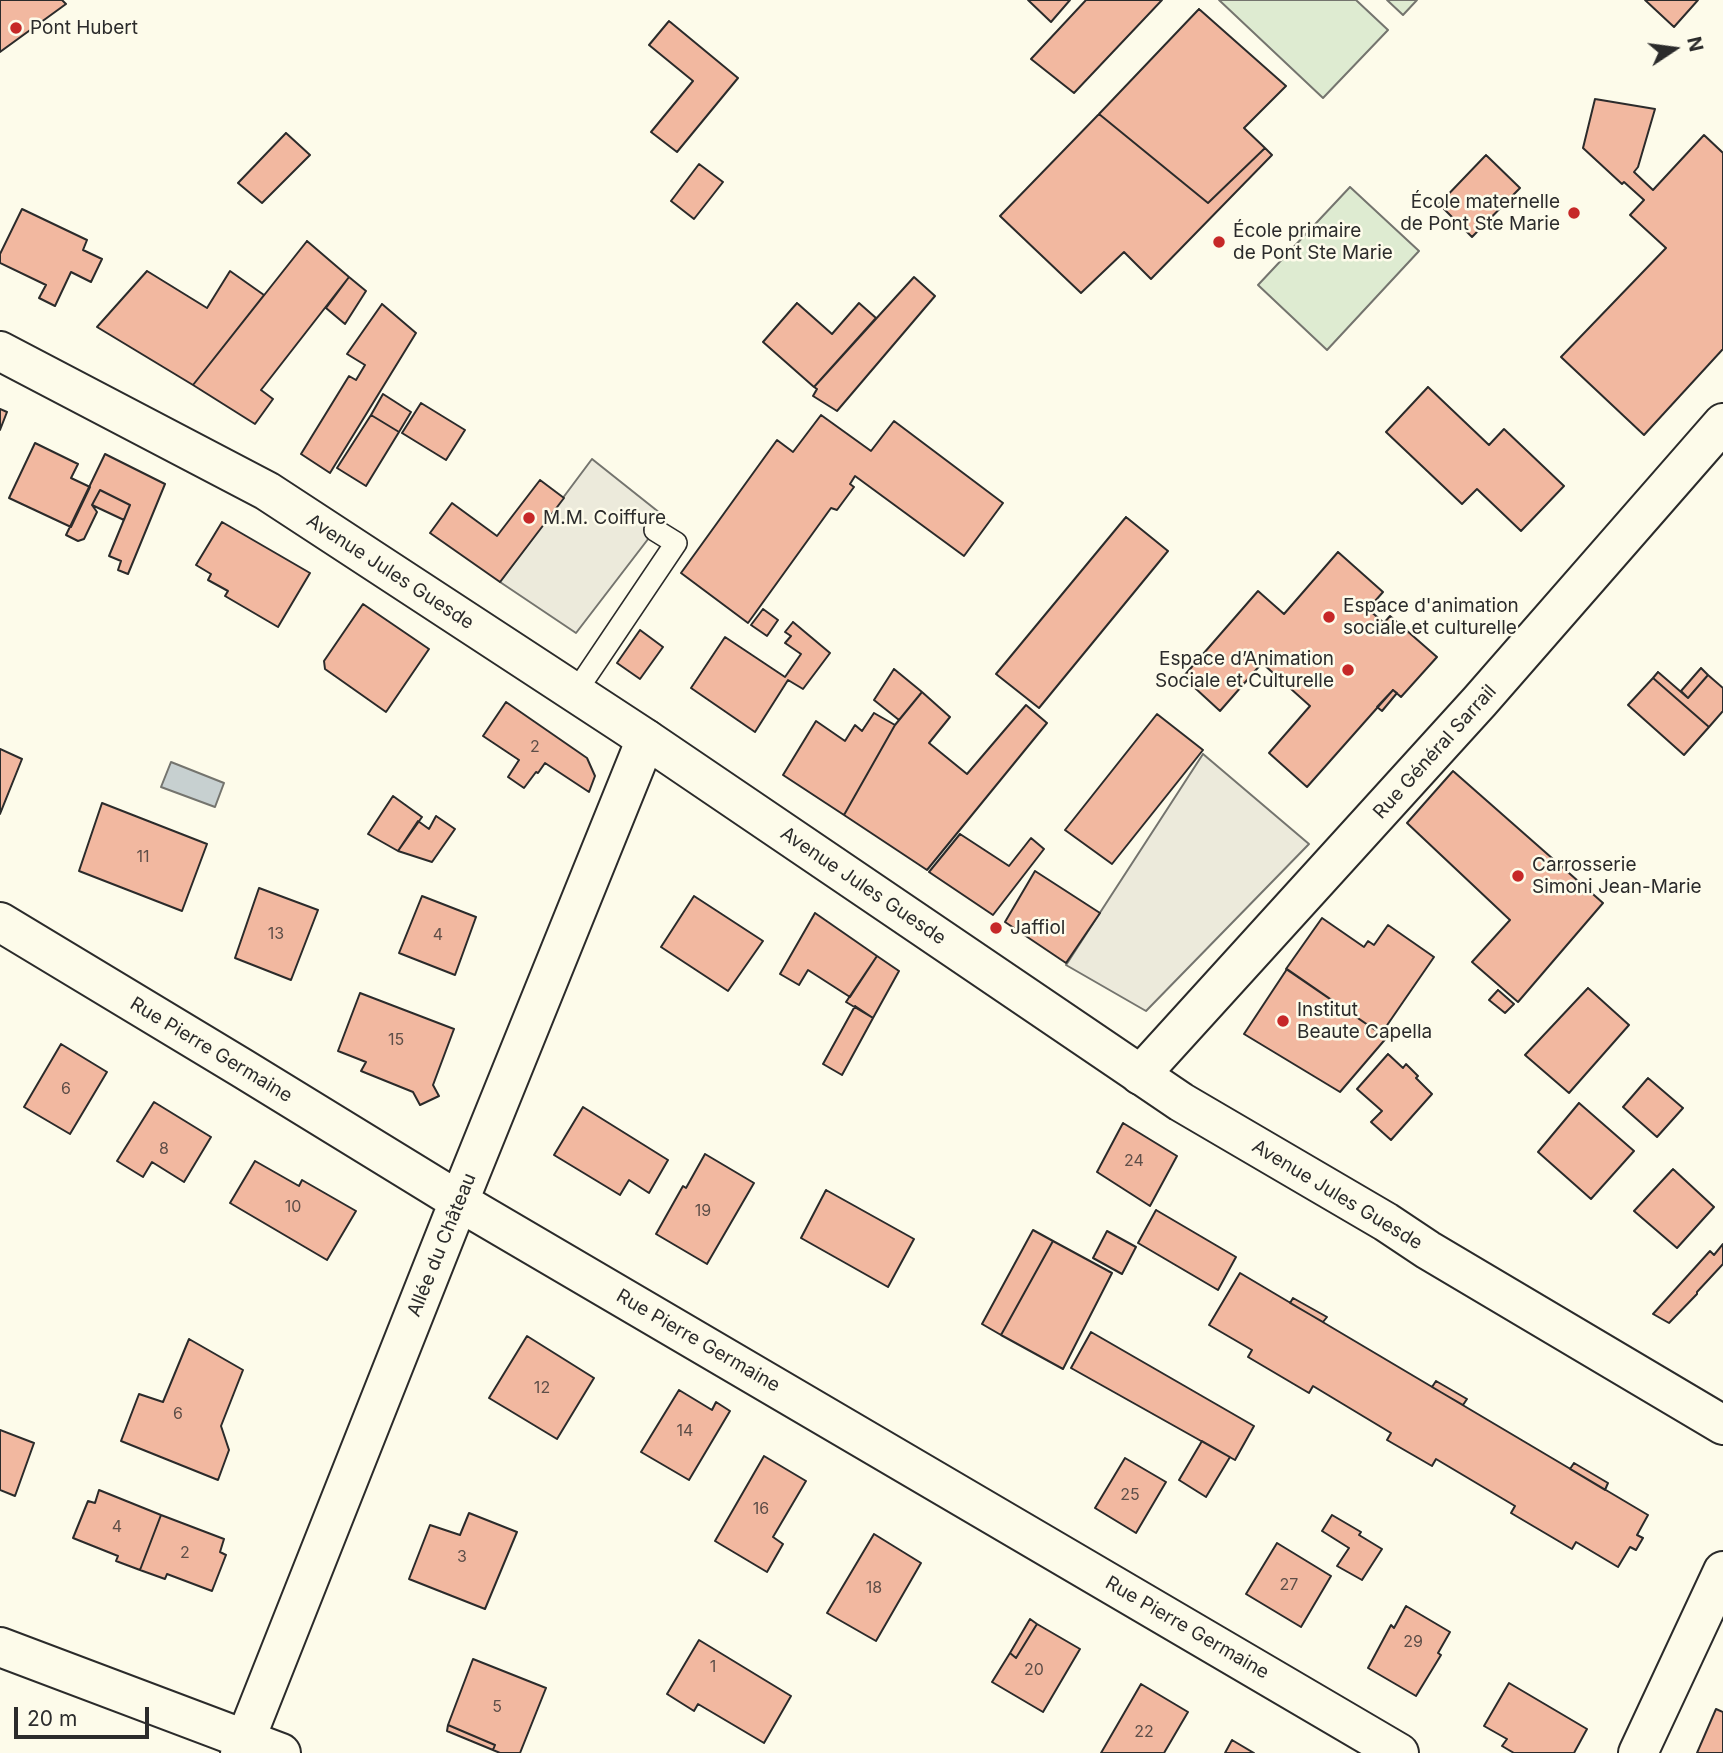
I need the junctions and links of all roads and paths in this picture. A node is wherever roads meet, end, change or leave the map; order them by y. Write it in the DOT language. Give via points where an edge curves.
graph roads {
  1 [pos="0,351"];
  2 [pos="1723,423"];
  3 [pos="655,530"];
  4 [pos="575,692"];
  5 [pos="646,739"];
  6 [pos="0,922"];
  7 [pos="1140,1075"];
  8 [pos="459,1201"];
  9 [pos="1723,1425"];
  10 [pos="1723,1572"];
  11 [pos="1712,1627"];
  12 [pos="0,1647"];
  13 [pos="243,1746"];
  14 [pos="281,1753"];
  15 [pos="1399,1753"];
  16 [pos="1638,1753"];
  1 -- 4 [label="street, Avenue Jules Guesde" via="267,491"];
  2 -- 7 [label="street, Rue Général Sarrail" via="1480,701"];
  3 -- 4 [label="lane" via="676,544"];
  4 -- 5 [label="street, Avenue Jules Guesde"];
  5 -- 7 [label="street, Avenue Jules Guesde"];
  5 -- 8 [label="street, Allée du Château"];
  6 -- 8 [label="street, Rue Pierre Germaine"];
  7 -- 9 [label="street, Avenue Jules Guesde"];
  8 -- 13 [label="street, Allée du Château"];
  8 -- 15 [label="street, Rue Pierre Germaine"];
  10 -- 11 [label="street"];
  11 -- 16 [label="street"];
  12 -- 13 [label="street"];
  13 -- 14 [label="street"];
}
